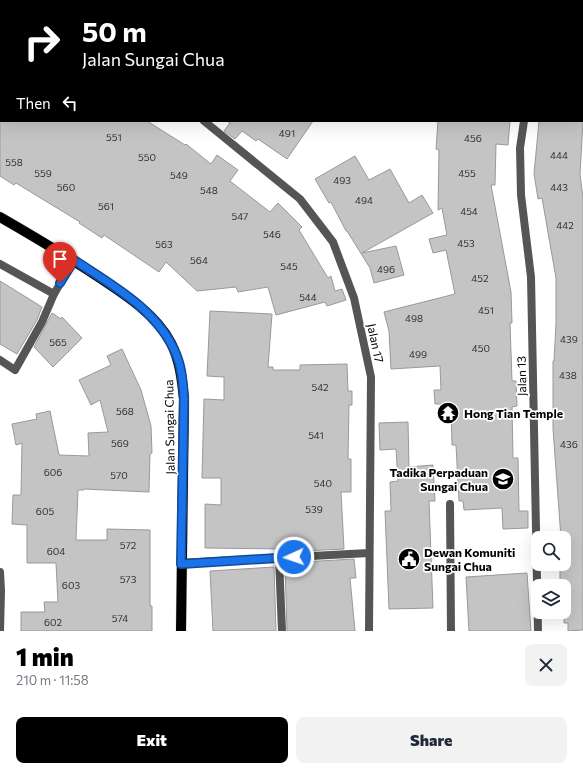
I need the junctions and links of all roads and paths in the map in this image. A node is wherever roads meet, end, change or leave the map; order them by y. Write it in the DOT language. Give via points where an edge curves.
graph roads {
  1 [pos="205,122"];
  2 [pos="524,122"];
  3 [pos="0,217"];
  4 [pos="74,260"];
  5 [pos="0,264"];
  6 [pos="54,294"];
  7 [pos="0,360"];
  8 [pos="450,504"];
  9 [pos="369,552"];
  10 [pos="279,558"];
  11 [pos="181,564"];
  12 [pos="0,572"];
  13 [pos="0,631"];
  14 [pos="181,631"];
  15 [pos="282,631"];
  16 [pos="369,631"];
  17 [pos="451,631"];
  18 [pos="538,631"];
  1 -- 9 [label="street, Jalan 17" via="300,199 334,242 354,298 370,376"];
  2 -- 18 [label="street, Jalan 13" via="520,148 521,195 531,277"];
  3 -- 4 [label="main road, Jalan Sungai Chua"];
  4 -- 6 [label="street"];
  4 -- 11 [label="main road, Jalan Sungai Chua" via="124,293 141,308 160,327 177,356 184,399"];
  5 -- 6 [label="street"];
  6 -- 7 [label="street" via="42,322 15,370"];
  8 -- 17 [label="street"];
  9 -- 10 [label="street"];
  9 -- 16 [label="street, Jalan 17"];
  10 -- 11 [label="street"];
  10 -- 15 [label="street"];
  11 -- 14 [label="main road, Jalan Sungai Chua"];
  12 -- 13 [label="street"];
}
